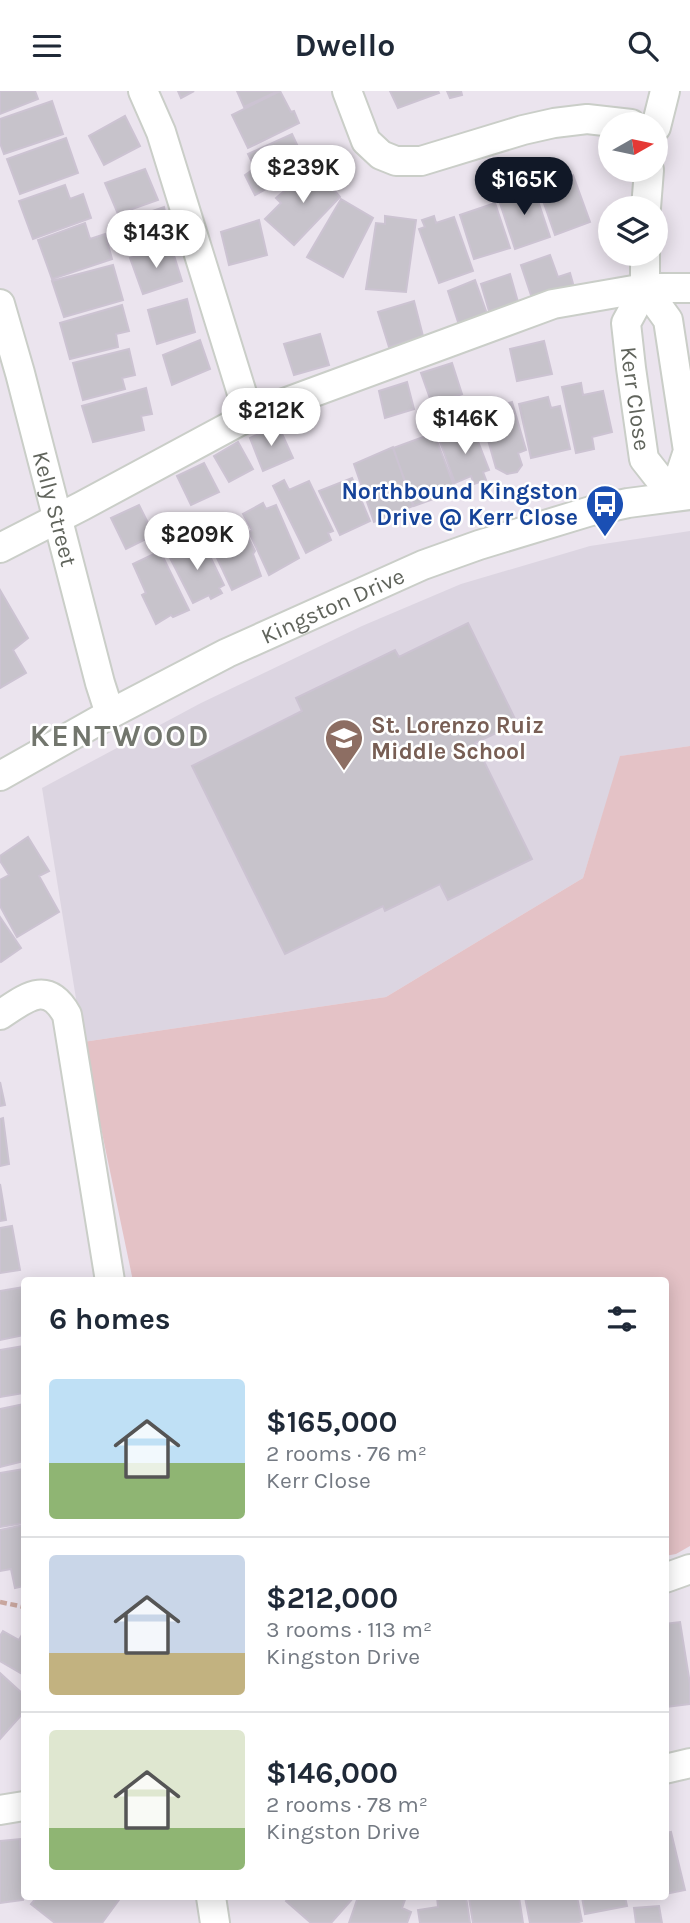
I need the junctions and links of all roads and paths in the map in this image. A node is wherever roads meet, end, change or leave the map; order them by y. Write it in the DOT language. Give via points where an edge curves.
graph roads {
  1 [pos="143,91"];
  2 [pos="347,91"];
  3 [pos="665,91"];
  4 [pos="660,112"];
  5 [pos="598,120"];
  6 [pos="645,266"];
  7 [pos="645,288"];
  8 [pos="690,288"];
  9 [pos="2,316"];
  10 [pos="249,416"];
  11 [pos="682,496"];
  12 [pos="57,519"];
  13 [pos="0,548"];
  14 [pos="110,714"];
  15 [pos="0,776"];
  16 [pos="0,1014"];
  17 [pos="109,1277"];
  18 [pos="690,1569"];
  19 [pos="669,1577"];
  20 [pos="0,1602"];
  21 [pos="21,1606"];
  22 [pos="21,1806"];
  23 [pos="0,1810"];
  24 [pos="211,1900"];
  25 [pos="215,1923"];
  1 -- 10 [label="street" via="161,132"];
  2 -- 5 [label="street" via="366,141 396,161 421,161 554,123"];
  3 -- 4 [label="street"];
  6 -- 7 [label="street, Kerr Close"];
  7 -- 8 [label="street"];
  7 -- 10 [label="street" via="553,304"];
  7 -- 11 [label="street, Kerr Close" via="668,320 688,451"];
  7 -- 11 [label="street, Kerr Close" via="626,323 644,459"];
  9 -- 12 [label="street, Kelly Street"];
  10 -- 12 [label="street"];
  11 -- 14 [label="street, Kingston Drive" via="591,511 423,565 227,653"];
  12 -- 13 [label="street"];
  12 -- 14 [label="street, Kelly Street"];
  14 -- 15 [label="street, Kingston Drive"];
  16 -- 17 [label="street" via="24,999 45,995 53,997 66,1015"];
  18 -- 19 [label="street"];
  20 -- 21 [label="path"];
  22 -- 23 [label="street"];
  24 -- 25 [label="street"];
}
